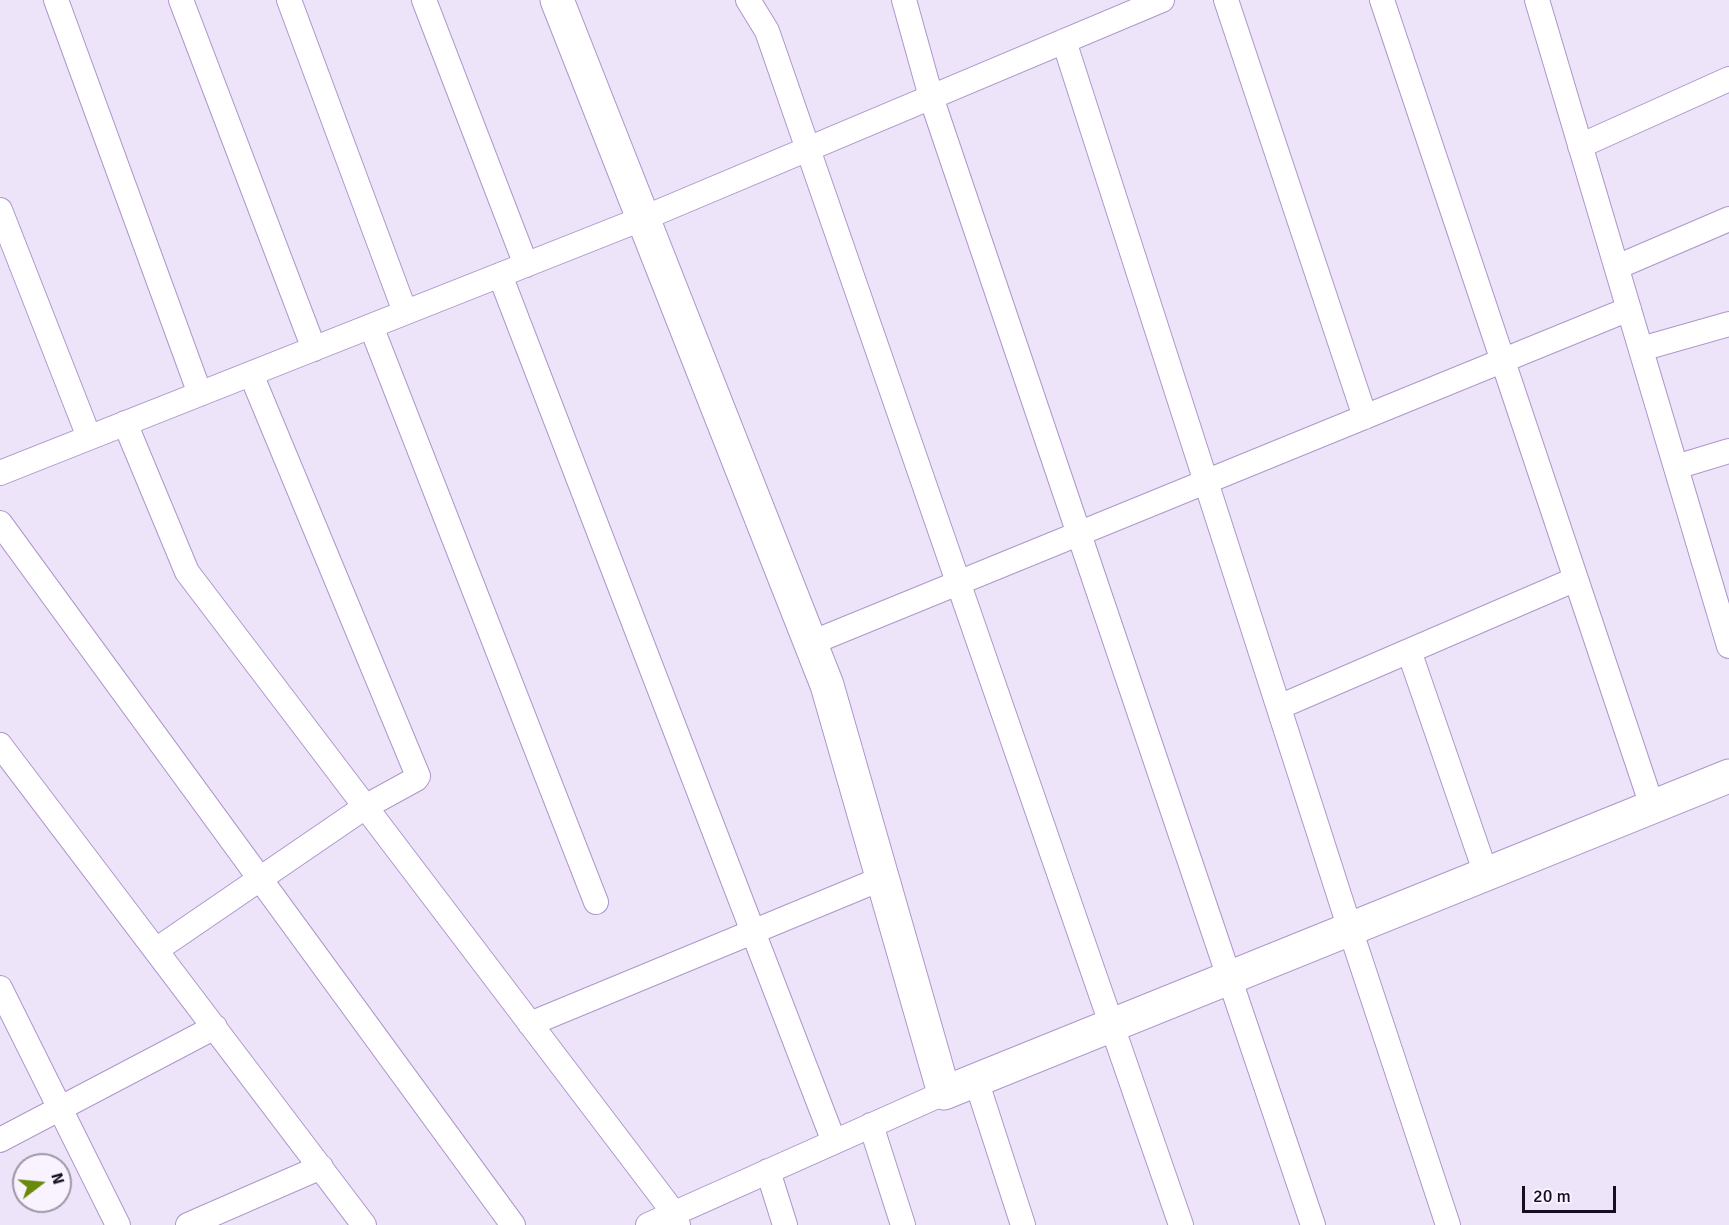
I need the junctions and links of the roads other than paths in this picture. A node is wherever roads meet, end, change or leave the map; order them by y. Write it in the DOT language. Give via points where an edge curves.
graph roads {
  1 [pos="56,0"];
  2 [pos="181,0"];
  3 [pos="289,0"];
  4 [pos="424,0"];
  5 [pos="557,0"];
  6 [pos="748,0"];
  7 [pos="904,0"];
  8 [pos="1162,0"];
  9 [pos="1226,0"];
  10 [pos="1382,0"];
  11 [pos="1544,3"];
  12 [pos="1064,41"];
  13 [pos="1729,79"];
  14 [pos="932,97"];
  15 [pos="1580,146"];
  16 [pos="808,149"];
  17 [pos="0,210"];
  18 [pos="644,218"];
  19 [pos="1729,219"];
  20 [pos="526,265"];
  21 [pos="1617,267"];
  22 [pos="500,275"];
  23 [pos="1629,309"];
  24 [pos="405,312"];
  25 [pos="1729,324"];
  26 [pos="371,326"];
  27 [pos="314,348"];
  28 [pos="1641,349"];
  29 [pos="1503,361"];
  30 [pos="250,374"];
  31 [pos="200,394"];
  32 [pos="1365,417"];
  33 [pos="124,423"];
  34 [pos="89,437"];
  35 [pos="1729,451"];
  36 [pos="1676,467"];
  37 [pos="0,473"];
  38 [pos="1206,482"];
  39 [pos="0,523"];
  40 [pos="1080,533"];
  41 [pos="1576,579"];
  42 [pos="959,583"];
  43 [pos="1723,601"];
  44 [pos="811,643"];
  45 [pos="1729,646"];
  46 [pos="1409,651"];
  47 [pos="1279,707"];
  48 [pos="0,745"];
  49 [pos="1729,776"];
  50 [pos="365,807"];
  51 [pos="1653,807"];
  52 [pos="1486,874"];
  53 [pos="261,878"];
  54 [pos="883,878"];
  55 [pos="596,902"];
  56 [pos="1350,929"];
  57 [pos="753,931"];
  58 [pos="156,950"];
  59 [pos="1230,977"];
  60 [pos="0,988"];
  61 [pos="530,1023"];
  62 [pos="1113,1025"];
  63 [pos="215,1026"];
  64 [pos="976,1080"];
  65 [pos="944,1093"];
  66 [pos="60,1108"];
  67 [pos="871,1125"];
  68 [pos="0,1140"];
  69 [pos="834,1142"];
  70 [pos="321,1167"];
  71 [pos="768,1171"];
  72 [pos="676,1219"];
  73 [pos="118,1225"];
  74 [pos="188,1225"];
  75 [pos="364,1225"];
  76 [pos="513,1225"];
  77 [pos="648,1225"];
  78 [pos="785,1225"];
  79 [pos="903,1225"];
  80 [pos="1023,1225"];
  81 [pos="1181,1225"];
  82 [pos="1313,1225"];
  83 [pos="1448,1225"];
  1 -- 31 [label="street"];
  2 -- 27 [label="street"];
  3 -- 24 [label="street"];
  4 -- 20 [label="street"];
  5 -- 18 [label="street"];
  6 -- 16 [label="street" via="767,31"];
  7 -- 14 [label="street"];
  8 -- 12 [label="street"];
  9 -- 32 [label="street"];
  10 -- 29 [label="street"];
  11 -- 15 [label="street"];
  12 -- 14 [label="street"];
  12 -- 38 [label="street"];
  13 -- 15 [label="street"];
  14 -- 16 [label="street"];
  14 -- 40 [label="street"];
  15 -- 21 [label="street"];
  16 -- 18 [label="street"];
  16 -- 42 [label="street"];
  17 -- 34 [label="street"];
  18 -- 20 [label="street"];
  18 -- 44 [label="street"];
  19 -- 21 [label="street"];
  20 -- 22 [label="street"];
  21 -- 23 [label="street"];
  22 -- 24 [label="street"];
  22 -- 57 [label="street"];
  23 -- 28 [label="street"];
  23 -- 29 [label="street"];
  24 -- 26 [label="street"];
  25 -- 28 [label="street"];
  26 -- 27 [label="street"];
  26 -- 55 [label="street"];
  27 -- 30 [label="street"];
  28 -- 36 [label="street"];
  29 -- 32 [label="street"];
  29 -- 41 [label="street"];
  30 -- 31 [label="street"];
  30 -- 50 [label="street" via="418,773 416,779"];
  31 -- 33 [label="street"];
  32 -- 38 [label="street"];
  33 -- 34 [label="street"];
  33 -- 50 [label="street" via="187,572"];
  34 -- 37 [label="street"];
  35 -- 36 [label="street"];
  36 -- 43 [label="street"];
  38 -- 40 [label="street"];
  38 -- 47 [label="street"];
  39 -- 53 [label="street"];
  40 -- 42 [label="street"];
  40 -- 59 [label="street"];
  41 -- 46 [label="street"];
  41 -- 51 [label="street"];
  42 -- 44 [label="street"];
  42 -- 62 [label="street"];
  43 -- 45 [label="street"];
  44 -- 54 [label="street"];
  46 -- 47 [label="street"];
  46 -- 52 [label="street"];
  47 -- 56 [label="street"];
  48 -- 58 [label="street"];
  49 -- 51 [label="street"];
  50 -- 53 [label="street"];
  50 -- 61 [label="street"];
  51 -- 52 [label="street"];
  52 -- 56 [label="street"];
  53 -- 58 [label="street"];
  53 -- 76 [label="street"];
  54 -- 57 [label="street"];
  54 -- 65 [label="street"];
  56 -- 59 [label="street"];
  56 -- 83 [label="street"];
  57 -- 61 [label="street"];
  57 -- 69 [label="street"];
  58 -- 63 [label="street"];
  59 -- 62 [label="street"];
  59 -- 82 [label="street"];
  60 -- 66 [label="street"];
  61 -- 72 [label="street"];
  62 -- 64 [label="street"];
  62 -- 81 [label="street"];
  63 -- 66 [label="street"];
  63 -- 70 [label="street"];
  64 -- 65 [label="street"];
  64 -- 80 [label="street"];
  65 -- 67 [label="street"];
  66 -- 68 [label="street"];
  66 -- 73 [label="street"];
  67 -- 69 [label="street"];
  67 -- 79 [label="street"];
  69 -- 71 [label="street"];
  70 -- 74 [label="street"];
  70 -- 75 [label="street"];
  71 -- 72 [label="street"];
  71 -- 78 [label="street"];
  72 -- 77 [label="street"];
}
